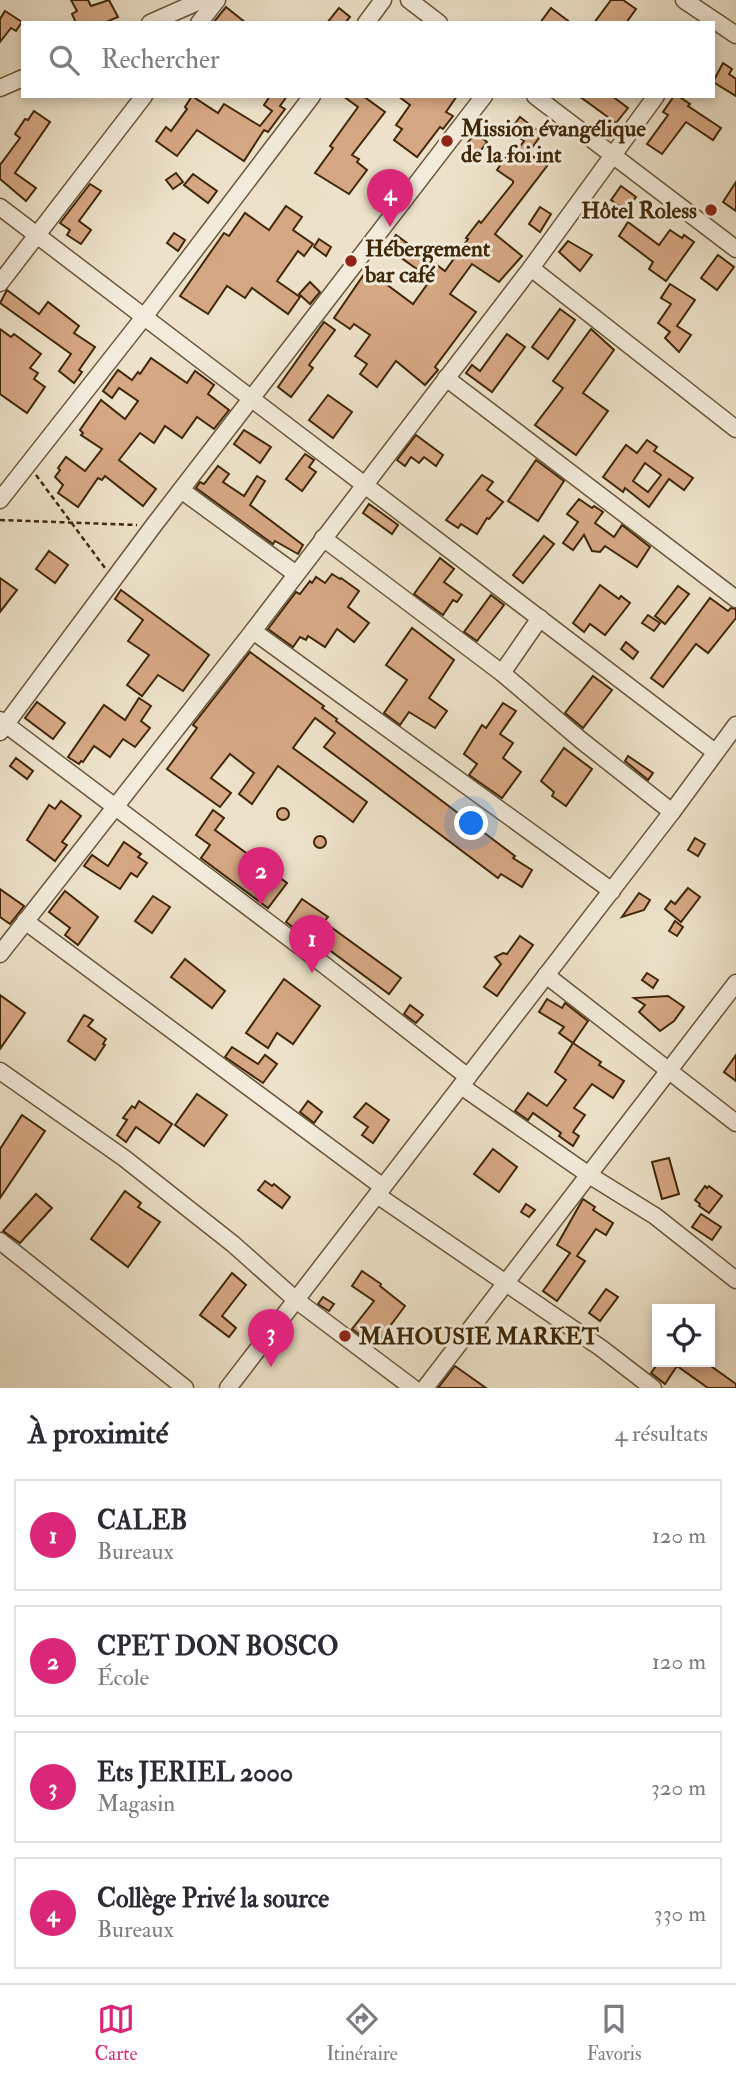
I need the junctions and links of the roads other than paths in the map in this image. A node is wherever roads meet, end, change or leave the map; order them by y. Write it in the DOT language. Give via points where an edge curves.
graph roads {
  1 [pos="202,0"];
  2 [pos="217,0"];
  3 [pos="383,0"];
  4 [pos="409,0"];
  5 [pos="684,0"];
  6 [pos="709,20"];
  7 [pos="155,21"];
  8 [pos="201,21"];
  9 [pos="367,21"];
  10 [pos="436,21"];
  11 [pos="715,23"];
  12 [pos="736,35"];
  13 [pos="21,79"];
  14 [pos="0,88"];
  15 [pos="142,98"];
  16 [pos="310,98"];
  17 [pos="482,98"];
  18 [pos="538,98"];
  19 [pos="655,98"];
  20 [pos="614,156"];
  21 [pos="0,207"];
  22 [pos="37,235"];
  23 [pos="736,249"];
  24 [pos="531,268"];
  25 [pos="0,283"];
  26 [pos="144,317"];
  27 [pos="446,378"];
  28 [pos="252,399"];
  29 [pos="736,429"];
  30 [pos="364,485"];
  31 [pos="181,490"];
  32 [pos="0,500"];
  33 [pos="323,538"];
  34 [pos="296,573"];
  35 [pos="736,599"];
  36 [pos="540,618"];
  37 [pos="253,631"];
  38 [pos="502,673"];
  39 [pos="736,725"];
  40 [pos="2,726"];
  41 [pos="715,752"];
  42 [pos="115,806"];
  43 [pos="672,812"];
  44 [pos="612,891"];
  45 [pos="25,921"];
  46 [pos="0,954"];
  47 [pos="546,975"];
  48 [pos="736,983"];
  49 [pos="668,1070"];
  50 [pos="0,1071"];
  51 [pos="465,1082"];
  52 [pos="736,1123"];
  53 [pos="589,1175"];
  54 [pos="380,1191"];
  55 [pos="0,1241"];
  56 [pos="736,1280"];
  57 [pos="507,1283"];
  58 [pos="296,1300"];
  59 [pos="185,1388"];
  60 [pos="228,1388"];
  61 [pos="413,1388"];
  62 [pos="425,1388"];
  63 [pos="653,1388"];
  1 -- 7 [label="street"];
  2 -- 8 [label="street"];
  3 -- 9 [label="street"];
  4 -- 10 [label="street"];
  5 -- 6 [label="street"];
  11 -- 12 [label="street"];
  13 -- 14 [label="street"];
  15 -- 22 [label="street"];
  16 -- 26 [label="street"];
  17 -- 28 [label="street"];
  18 -- 20 [label="street"];
  19 -- 20 [label="street"];
  20 -- 23 [label="street"];
  20 -- 24 [label="street"];
  21 -- 22 [label="street"];
  22 -- 25 [label="street"];
  22 -- 26 [label="street"];
  24 -- 27 [label="street"];
  24 -- 29 [label="street"];
  26 -- 28 [label="street"];
  26 -- 32 [label="street"];
  27 -- 30 [label="street"];
  27 -- 35 [label="street"];
  28 -- 30 [label="street"];
  28 -- 31 [label="street"];
  30 -- 33 [label="street"];
  30 -- 36 [label="street"];
  31 -- 34 [label="street"];
  31 -- 40 [label="street"];
  33 -- 34 [label="street"];
  33 -- 38 [label="street"];
  34 -- 37 [label="street"];
  36 -- 38 [label="street"];
  36 -- 41 [label="street"];
  37 -- 42 [label="street"];
  37 -- 44 [label="street"];
  38 -- 43 [label="street"];
  39 -- 41 [label="street"];
  40 -- 42 [label="street"];
  41 -- 43 [label="street"];
  42 -- 45 [label="street"];
  42 -- 51 [label="street"];
  43 -- 44 [label="street"];
  44 -- 47 [label="street"];
  45 -- 46 [label="street"];
  45 -- 54 [label="street"];
  47 -- 49 [label="street"];
  47 -- 51 [label="street"];
  48 -- 49 [label="street"];
  49 -- 52 [label="street"];
  49 -- 53 [label="street"];
  50 -- 58 [label="street" via="124,1158"];
  51 -- 53 [label="street"];
  51 -- 54 [label="street"];
  53 -- 56 [label="street" via="656,1216"];
  53 -- 57 [label="street"];
  54 -- 57 [label="street"];
  54 -- 58 [label="street"];
  55 -- 59 [label="street"];
  57 -- 62 [label="street"];
  57 -- 63 [label="street"];
  58 -- 60 [label="street"];
  58 -- 61 [label="street"];
}
